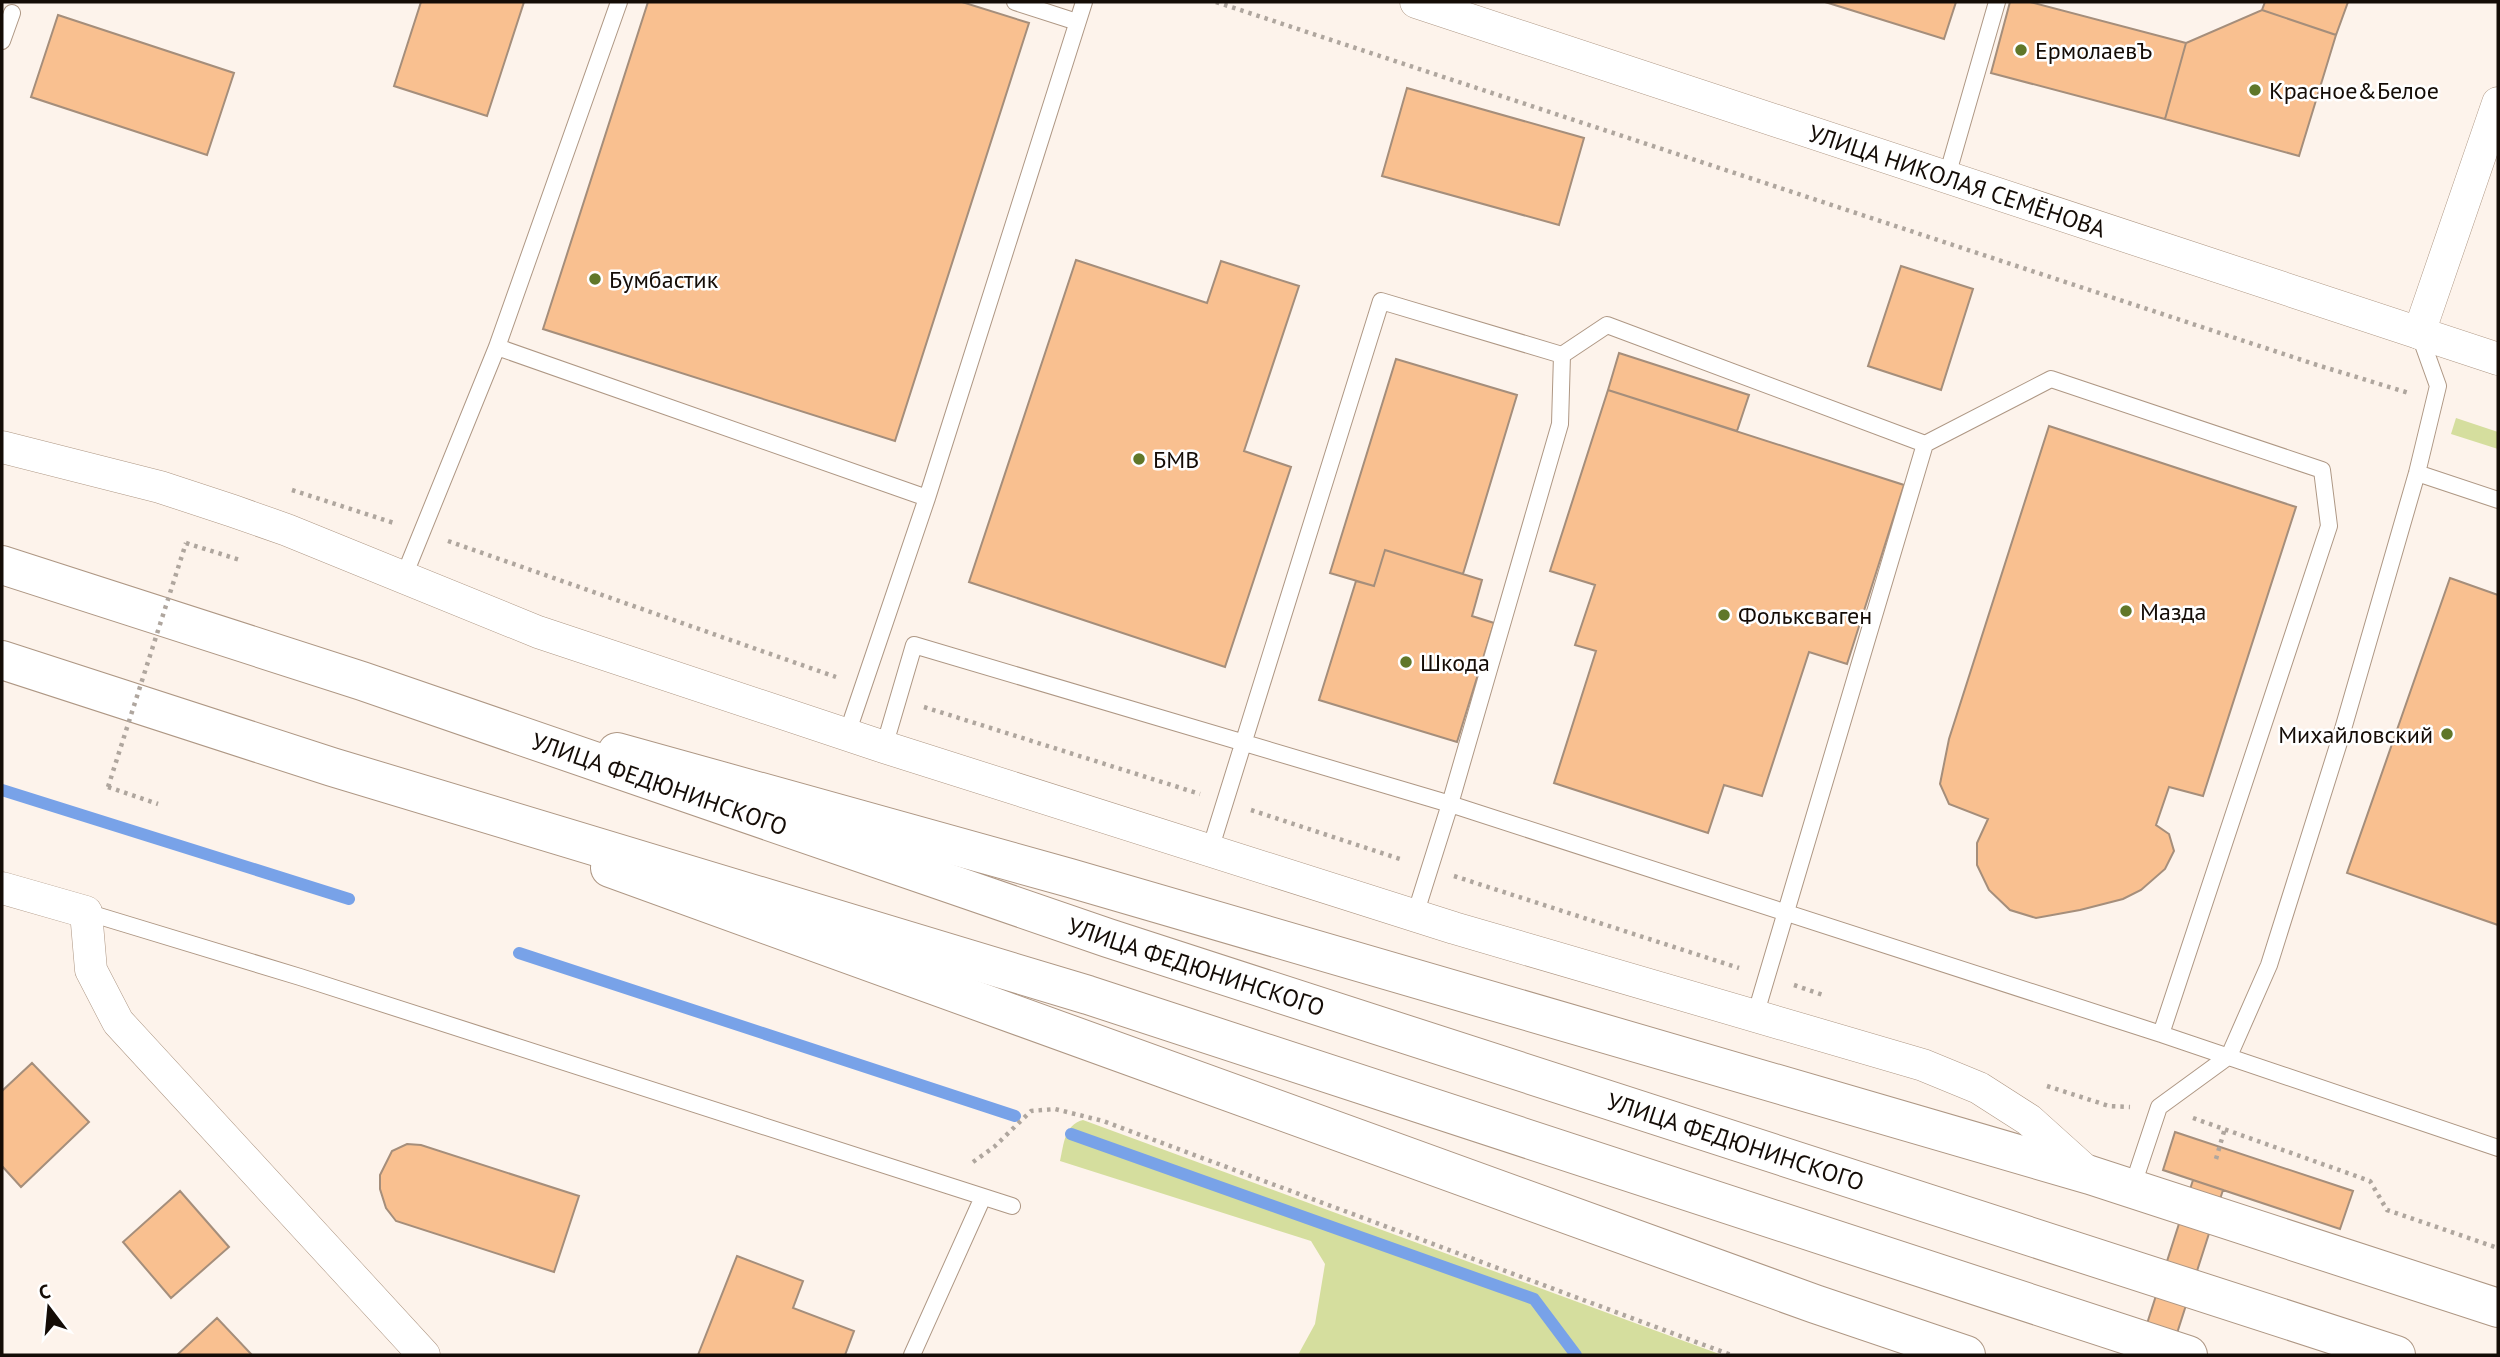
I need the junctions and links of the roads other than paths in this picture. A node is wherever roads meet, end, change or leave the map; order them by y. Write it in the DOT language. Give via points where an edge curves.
graph roads {
  1 [pos="619,2"];
  2 [pos="1015,2"];
  3 [pos="1084,2"];
  4 [pos="1416,2"];
  5 [pos="1997,2"];
  6 [pos="12,13"];
  7 [pos="1077,22"];
  8 [pos="2,41"];
  9 [pos="2498,103"];
  10 [pos="1947,176"];
  11 [pos="2419,332"];
  12 [pos="497,346"];
  13 [pos="1562,355"];
  14 [pos="2498,359"];
  15 [pos="1925,444"];
  16 [pos="2,447"];
  17 [pos="2417,473"];
  18 [pos="927,498"];
  19 [pos="2498,500"];
  20 [pos="2,565"];
  21 [pos="404,576"];
  22 [pos="2,660"];
  23 [pos="362,681"];
  24 [pos="847,734"];
  25 [pos="1245,743"];
  26 [pos="884,747"];
  27 [pos="332,767"];
  28 [pos="1450,804"];
  29 [pos="1210,850"];
  30 [pos="2,888"];
  31 [pos="86,912"];
  32 [pos="1786,914"];
  33 [pos="1415,915"];
  34 [pos="1755,1016"];
  35 [pos="2161,1034"];
  36 [pos="2229,1056"];
  37 [pos="2498,1148"];
  38 [pos="2090,1175"];
  39 [pos="2132,1188"];
  40 [pos="983,1197"];
  41 [pos="1012,1206"];
  42 [pos="2498,1308"];
  43 [pos="424,1355"];
  44 [pos="912,1355"];
  45 [pos="1966,1355"];
  46 [pos="2188,1355"];
  47 [pos="2396,1355"];
  1 -- 12 [label="lane"];
  2 -- 7 [label="lane"];
  3 -- 7 [label="lane"];
  4 -- 10 [label="street, УЛИЦА НИКОЛАЯ СЕМЁНОВА"];
  5 -- 10 [label="lane"];
  6 -- 8 [label="lane"];
  7 -- 18 [label="lane"];
  9 -- 11 [label="street"];
  10 -- 11 [label="street, УЛИЦА НИКОЛАЯ СЕМЁНОВА"];
  11 -- 14 [label="street, УЛИЦА НИКОЛАЯ СЕМЁНОВА"];
  11 -- 17 [label="lane" via="2438,386"];
  12 -- 18 [label="lane"];
  12 -- 21 [label="lane"];
  13 -- 15 [label="lane" via="1607,325"];
  13 -- 25 [label="lane" via="1381,301"];
  13 -- 28 [label="lane" via="1560,424"];
  15 -- 32 [label="lane"];
  15 -- 35 [label="lane" via="2051,379 2322,470 2329,526"];
  16 -- 21 [label="street" via="160,487"];
  17 -- 19 [label="lane"];
  17 -- 36 [label="lane" via="2269,965"];
  18 -- 24 [label="lane"];
  20 -- 23 [label="main road, УЛИЦА ФЕДЮНИНСКОГО"];
  21 -- 24 [label="street" via="538,632"];
  22 -- 27 [label="main road"];
  23 -- 38 [label="main road" via="1070,877"];
  23 -- 47 [label="main road, УЛИЦА ФЕДЮНИНСКОГО" via="1108,938"];
  24 -- 26 [label="street"];
  25 -- 26 [label="lane" via="914,645"];
  25 -- 28 [label="lane"];
  25 -- 29 [label="lane"];
  26 -- 29 [label="street"];
  27 -- 45 [label="main road"];
  27 -- 46 [label="main road" via="1101,999"];
  28 -- 32 [label="lane"];
  28 -- 33 [label="lane"];
  29 -- 33 [label="street"];
  30 -- 31 [label="street"];
  31 -- 40 [label="lane"];
  31 -- 43 [label="street" via="91,970 118,1022"];
  32 -- 34 [label="lane"];
  32 -- 35 [label="lane"];
  33 -- 34 [label="street"];
  34 -- 38 [label="street" via="1923,1065 1979,1088 2029,1120"];
  35 -- 36 [label="lane"];
  36 -- 37 [label="lane"];
  36 -- 39 [label="lane" via="2159,1107"];
  38 -- 39 [label="main road"];
  39 -- 42 [label="main road"];
  40 -- 41 [label="lane"];
  40 -- 44 [label="lane"];
}
